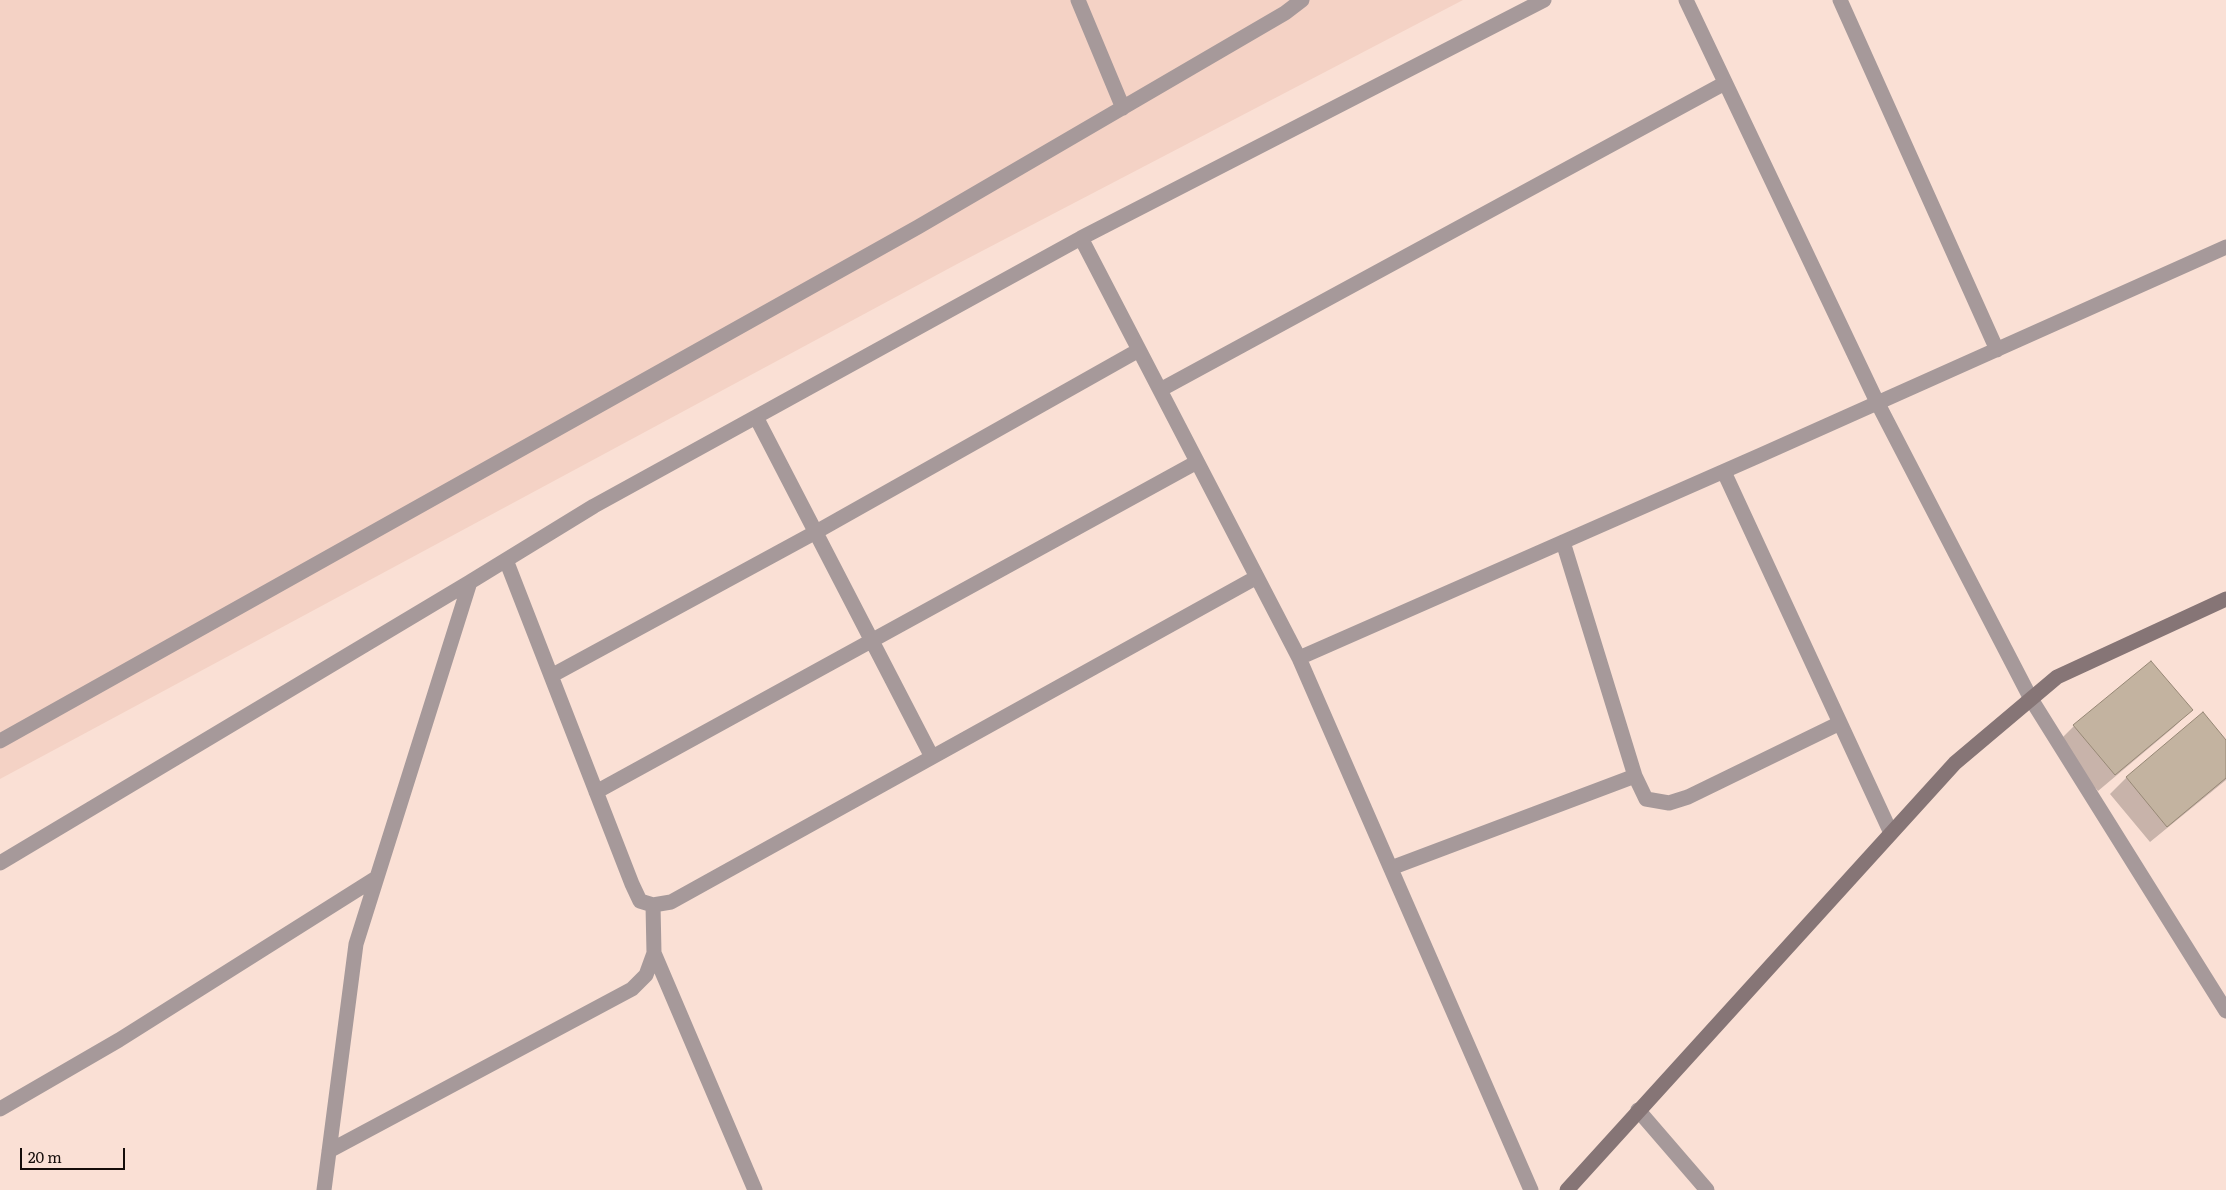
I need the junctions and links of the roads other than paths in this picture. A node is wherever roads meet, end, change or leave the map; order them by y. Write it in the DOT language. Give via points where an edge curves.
graph roads {
  1 [pos="1078,0"];
  2 [pos="1302,0"];
  3 [pos="1544,0"];
  4 [pos="1686,0"];
  5 [pos="1840,0"];
  6 [pos="1725,82"];
  7 [pos="1123,108"];
  8 [pos="1081,238"];
  9 [pos="2226,247"];
  10 [pos="1139,350"];
  11 [pos="1998,350"];
  12 [pos="1160,390"];
  13 [pos="1877,402"];
  14 [pos="756,416"];
  15 [pos="1197,462"];
  16 [pos="1724,472"];
  17 [pos="816,532"];
  18 [pos="1563,542"];
  19 [pos="506,560"];
  20 [pos="1257,577"];
  21 [pos="470,582"];
  22 [pos="2226,599"];
  23 [pos="872,642"];
  24 [pos="1299,658"];
  25 [pos="551,676"];
  26 [pos="2031,698"];
  27 [pos="1840,723"];
  28 [pos="0,741"];
  29 [pos="932,757"];
  30 [pos="1635,776"];
  31 [pos="596,792"];
  32 [pos="1891,833"];
  33 [pos="0,863"];
  34 [pos="1391,868"];
  35 [pos="376,878"];
  36 [pos="653,906"];
  37 [pos="654,953"];
  38 [pos="2226,1011"];
  39 [pos="0,1109"];
  40 [pos="1638,1110"];
  41 [pos="329,1151"];
  42 [pos="324,1190"];
  43 [pos="755,1190"];
  44 [pos="1531,1190"];
  45 [pos="1567,1190"];
  46 [pos="1707,1190"];
  1 -- 7 [label="street"];
  2 -- 7 [label="street"];
  3 -- 8 [label="street"];
  4 -- 6 [label="street"];
  5 -- 11 [label="street"];
  6 -- 12 [label="street"];
  6 -- 13 [label="street"];
  7 -- 28 [label="street" via="918,227"];
  8 -- 10 [label="street"];
  8 -- 14 [label="street"];
  9 -- 11 [label="street"];
  10 -- 12 [label="street"];
  10 -- 17 [label="street"];
  11 -- 13 [label="street"];
  12 -- 15 [label="street"];
  13 -- 16 [label="street"];
  13 -- 26 [label="street"];
  14 -- 17 [label="street"];
  14 -- 19 [label="street" via="594,506"];
  15 -- 20 [label="street"];
  15 -- 23 [label="street"];
  16 -- 18 [label="street"];
  16 -- 27 [label="street"];
  17 -- 23 [label="street"];
  17 -- 25 [label="street"];
  18 -- 24 [label="street"];
  18 -- 30 [label="street"];
  19 -- 21 [label="street"];
  19 -- 25 [label="street"];
  20 -- 24 [label="street"];
  20 -- 29 [label="street"];
  21 -- 33 [label="street"];
  21 -- 35 [label="street"];
  22 -- 26 [label="main road" via="2057,677"];
  23 -- 29 [label="street"];
  23 -- 31 [label="street"];
  24 -- 34 [label="street"];
  25 -- 31 [label="street"];
  26 -- 32 [label="main road" via="1955,763"];
  26 -- 38 [label="street"];
  27 -- 30 [label="street" via="1688,797 1669,803 1646,799"];
  27 -- 32 [label="street"];
  29 -- 36 [label="street" via="671,902"];
  30 -- 34 [label="street"];
  31 -- 36 [label="street" via="640,900"];
  32 -- 40 [label="main road"];
  34 -- 44 [label="street"];
  35 -- 39 [label="street" via="119,1040"];
  35 -- 41 [label="street" via="356,944"];
  36 -- 37 [label="street"];
  37 -- 41 [label="street" via="646,975 632,989"];
  37 -- 43 [label="street"];
  40 -- 45 [label="main road"];
  40 -- 46 [label="street"];
  41 -- 42 [label="street"];
}
